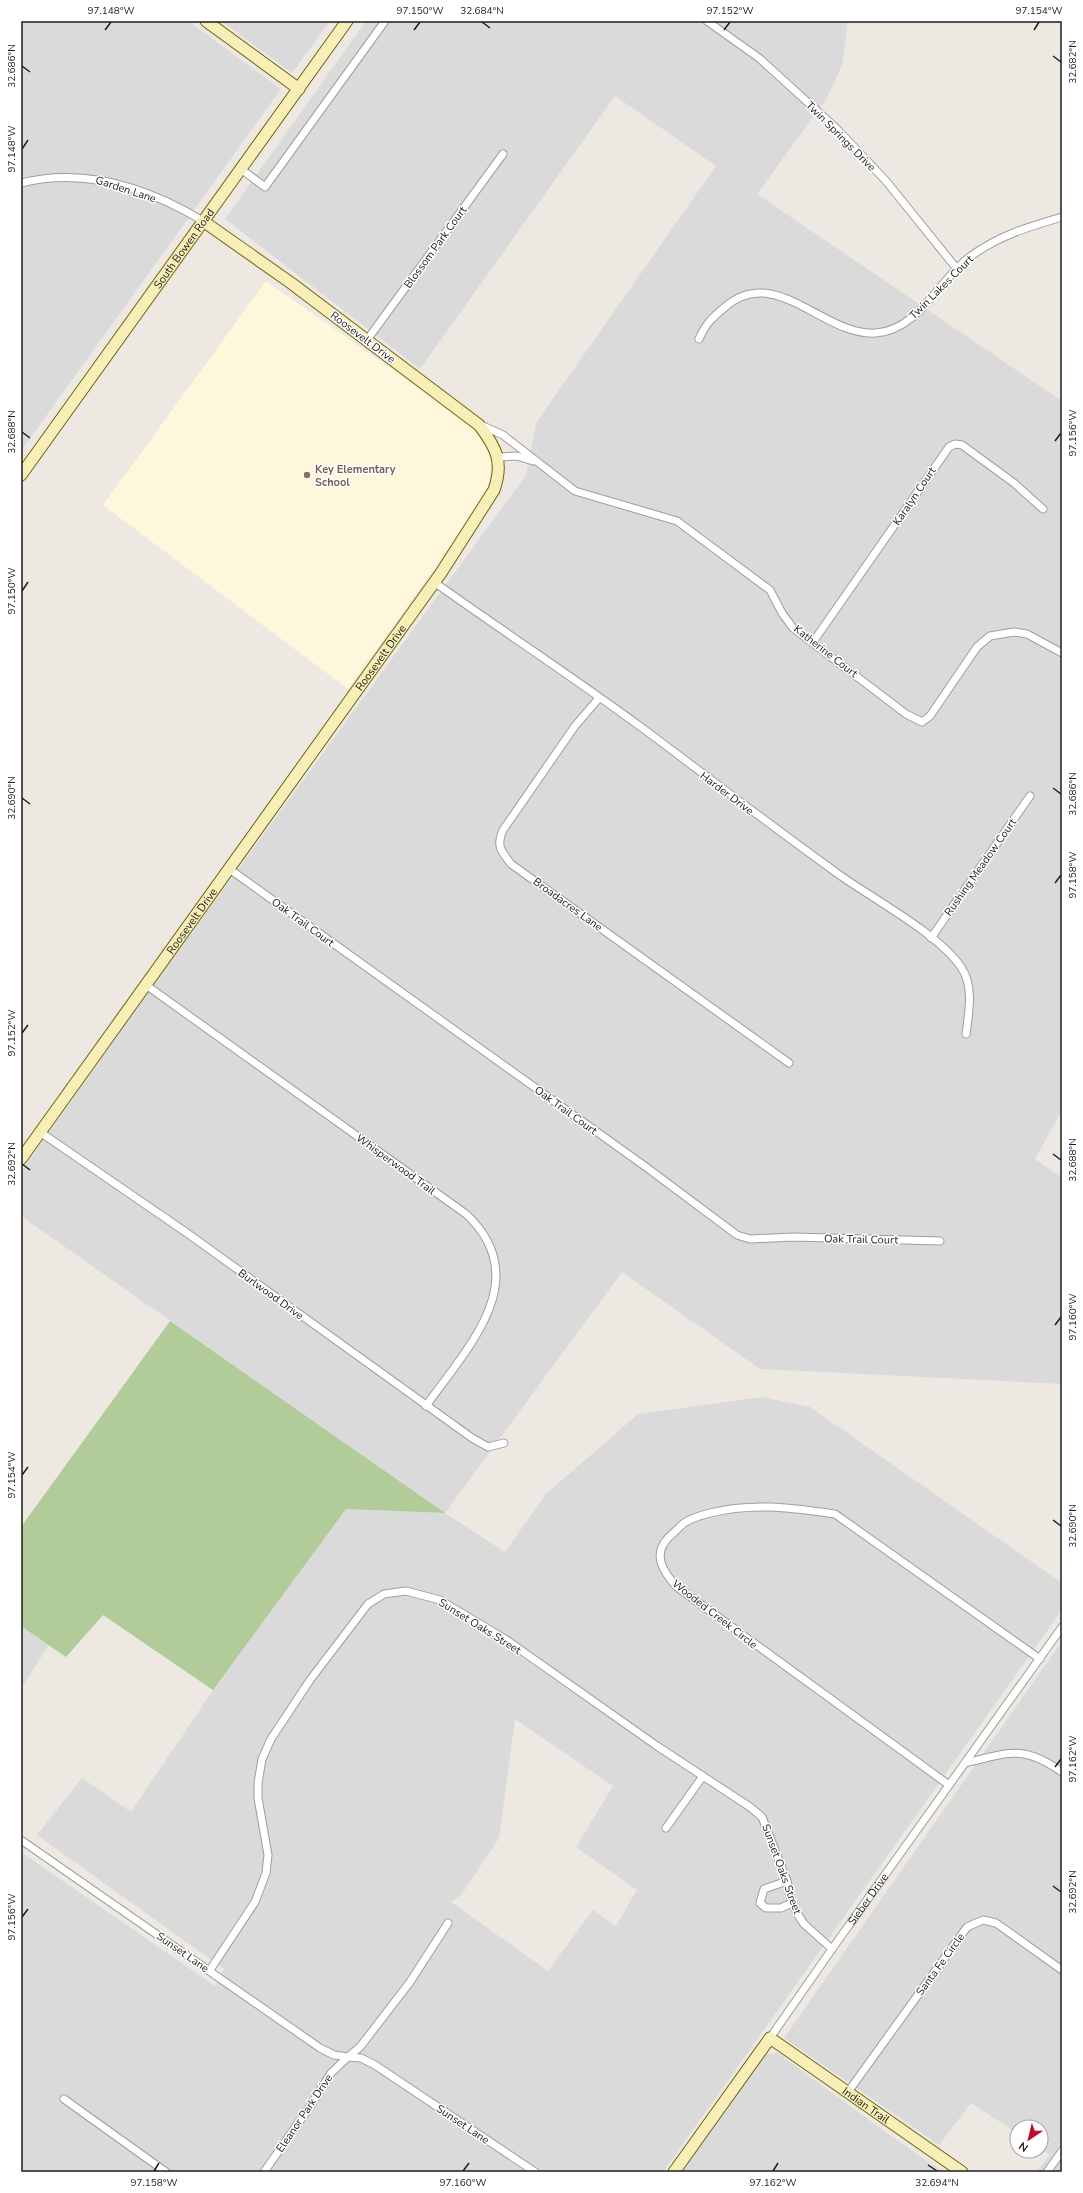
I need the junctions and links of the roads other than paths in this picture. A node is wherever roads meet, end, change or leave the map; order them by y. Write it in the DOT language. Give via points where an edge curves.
graph roads {
  1 [pos="206,21"];
  2 [pos="347,21"];
  3 [pos="385,21"];
  4 [pos="707,21"];
  5 [pos="299,89"];
  6 [pos="503,154"];
  7 [pos="241,169"];
  8 [pos="21,183"];
  9 [pos="1062,217"];
  10 [pos="203,221"];
  11 [pos="957,269"];
  12 [pos="699,339"];
  13 [pos="367,340"];
  14 [pos="479,425"];
  15 [pos="498,457"];
  16 [pos="535,462"];
  17 [pos="21,475"];
  18 [pos="1043,508"];
  19 [pos="434,582"];
  20 [pos="813,642"];
  21 [pos="1062,653"];
  22 [pos="599,698"];
  23 [pos="1030,796"];
  24 [pos="228,868"];
  25 [pos="931,938"];
  26 [pos="146,985"];
  27 [pos="966,1034"];
  28 [pos="789,1063"];
  29 [pos="40,1132"];
  30 [pos="21,1159"];
  31 [pos="940,1241"];
  32 [pos="426,1406"];
  33 [pos="504,1443"];
  34 [pos="1062,1627"];
  35 [pos="1040,1659"];
  36 [pos="965,1763"];
  37 [pos="1062,1772"];
  38 [pos="703,1776"];
  39 [pos="949,1785"];
  40 [pos="666,1828"];
  41 [pos="21,1840"];
  42 [pos="787,1881"];
  43 [pos="792,1903"];
  44 [pos="448,1923"];
  45 [pos="832,1949"];
  46 [pos="210,1970"];
  47 [pos="1062,1970"];
  48 [pos="770,2038"];
  49 [pos="348,2057"];
  50 [pos="848,2092"];
  51 [pos="64,2099"];
  52 [pos="1062,2151"];
  53 [pos="166,2172"];
  54 [pos="264,2172"];
  55 [pos="535,2172"];
  56 [pos="674,2172"];
  57 [pos="962,2172"];
  58 [pos="1047,2172"];
  1 -- 5 [label="street"];
  2 -- 5 [label="street, South Bowen Road"];
  3 -- 7 [label="street" via="265,187"];
  4 -- 11 [label="street, Twin Springs Drive" via="759,58 836,128 886,181"];
  5 -- 7 [label="street, South Bowen Road"];
  6 -- 13 [label="street, Blossom Park Court"];
  7 -- 10 [label="street, South Bowen Road"];
  8 -- 10 [label="street, Garden Lane" via="57,176 101,179 161,200"];
  9 -- 11 [label="street, Twin Lakes Court" via="1010,233 969,257"];
  10 -- 13 [label="street, Roosevelt Drive"];
  10 -- 17 [label="street, South Bowen Road"];
  11 -- 12 [label="street, Twin Lakes Court" via="913,317 878,333 865,334 830,322 799,303 763,292 734,299 706,324"];
  13 -- 14 [label="street, Roosevelt Drive"];
  14 -- 15 [label="street, Roosevelt Drive" via="490,439"];
  14 -- 16 [label="street, Katherine Court" via="503,435"];
  15 -- 16 [label="street, Katherine Court" via="517,456"];
  15 -- 19 [label="street, Roosevelt Drive" via="498,479 494,490"];
  16 -- 20 [label="street, Katherine Court" via="575,491 677,521 770,590 793,628"];
  18 -- 20 [label="street, Karalyn Court" via="962,445 949,446"];
  19 -- 22 [label="street, Harder Drive"];
  19 -- 24 [label="street, Roosevelt Drive"];
  20 -- 21 [label="street, Katherine Court" via="906,714 922,722 930,716 977,647 990,636 1014,632 1027,634"];
  22 -- 25 [label="street, Harder Drive" via="850,883"];
  22 -- 28 [label="street, Broadacres Lane" via="575,726 503,830 499,840 500,848 511,864"];
  23 -- 25 [label="street, Rushing Meadow Court"];
  24 -- 26 [label="street, Roosevelt Drive"];
  24 -- 31 [label="street, Oak Trail Court" via="737,1234 750,1239 794,1237"];
  25 -- 27 [label="street, Harder Drive" via="953,957 968,980 970,996"];
  26 -- 29 [label="street, Roosevelt Drive"];
  26 -- 32 [label="street, Whisperwood Trail" via="466,1214 488,1239 496,1278 490,1310 480,1329"];
  29 -- 30 [label="street, Roosevelt Drive"];
  29 -- 32 [label="street, Burlwood Drive" via="187,1233"];
  32 -- 33 [label="street, Burlwood Drive" via="488,1446"];
  34 -- 35 [label="street, Sieber Drive"];
  35 -- 36 [label="street, Sieber Drive"];
  35 -- 39 [label="street, Wooded Creek Circle" via="835,1514 795,1508 734,1507 685,1522 662,1546 660,1564 677,1587"];
  36 -- 37 [label="street" via="1009,1753 1028,1753 1043,1758"];
  36 -- 39 [label="street, Sieber Drive"];
  38 -- 40 [label="street"];
  38 -- 42 [label="street, Sunset Oaks Street" via="762,1817"];
  38 -- 46 [label="street, Sunset Oaks Street" via="505,1639 440,1600 406,1591 384,1594 368,1604 310,1680 271,1739 262,1759 258,1783 258,1798 268,1855 266,1873 255,1902"];
  39 -- 45 [label="street, Sieber Drive"];
  41 -- 46 [label="street, Sunset Lane"];
  42 -- 43 [label="street, Sunset Oaks Street"];
  42 -- 43 [label="street" via="764,1889 760,1904 766,1908 780,1908"];
  43 -- 45 [label="street, Sunset Oaks Street" via="804,1924"];
  44 -- 49 [label="street" via="410,1982 360,2047"];
  45 -- 48 [label="street, Sieber Drive"];
  46 -- 49 [label="street, Sunset Lane" via="320,2048 334,2055"];
  47 -- 50 [label="street, Santa Fe Circle" via="996,1923 983,1920 967,1927"];
  48 -- 50 [label="street, Indian Trail"];
  48 -- 56 [label="street, Sieber Drive"];
  49 -- 54 [label="street, Eleanor Park Drive" via="331,2073"];
  49 -- 55 [label="street, Sunset Lane" via="361,2058 375,2065"];
  50 -- 57 [label="street, Indian Trail"];
  51 -- 53 [label="street"];
  52 -- 58 [label="street"];
}
